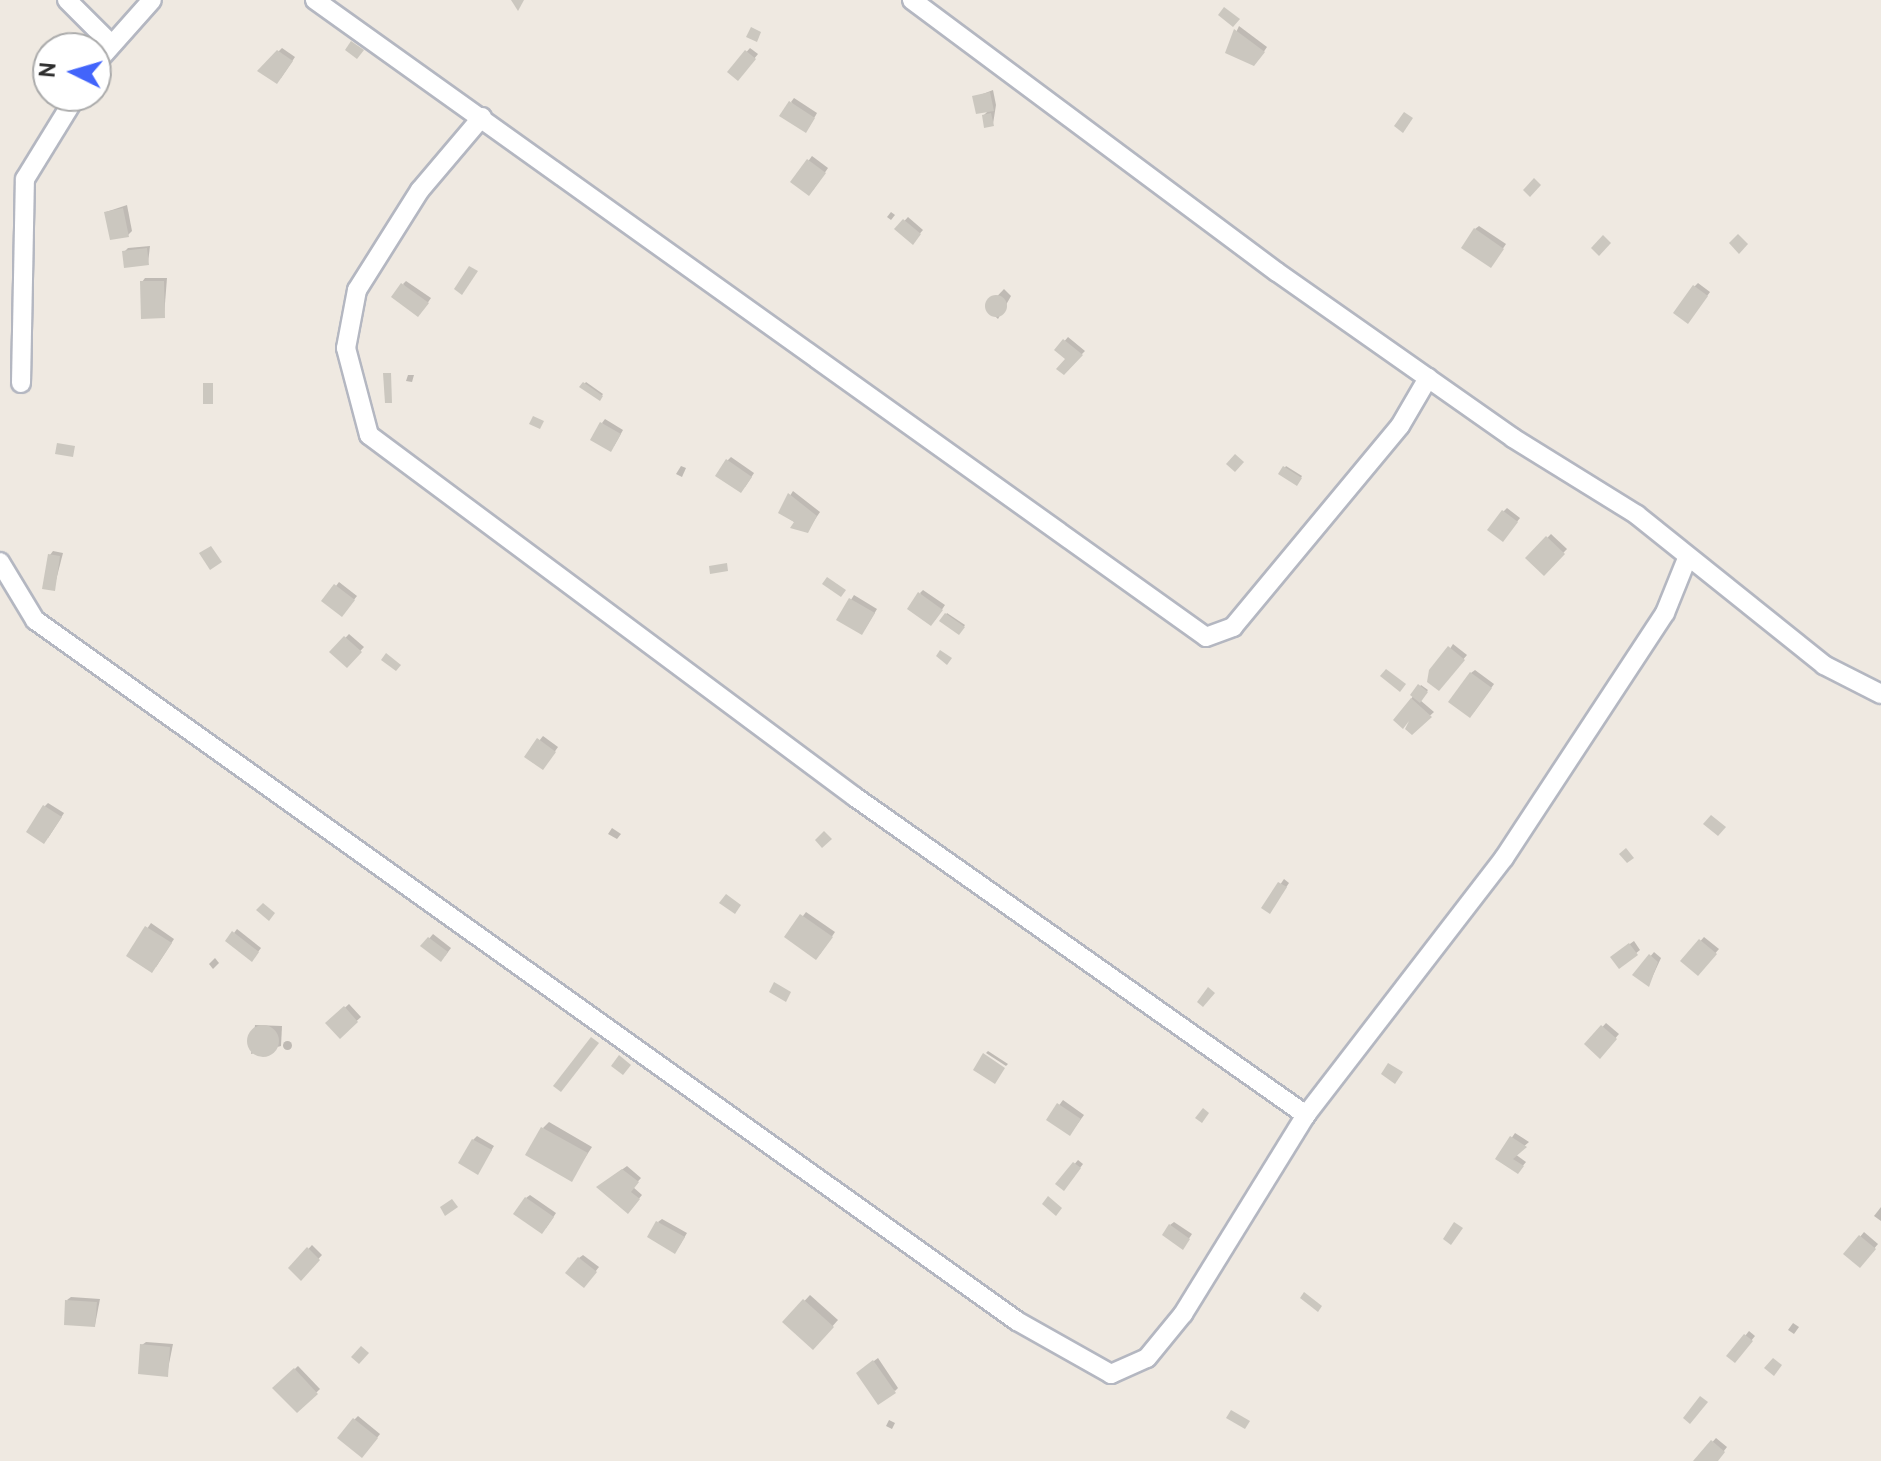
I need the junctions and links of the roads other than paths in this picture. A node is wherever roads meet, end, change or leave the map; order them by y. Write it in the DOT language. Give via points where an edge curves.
graph roads {
  1 [pos="67,0"];
  2 [pos="152,0"];
  3 [pos="315,0"];
  4 [pos="912,0"];
  5 [pos="99,32"];
  6 [pos="112,39"];
  7 [pos="66,112"];
  8 [pos="482,117"];
  9 [pos="1428,378"];
  10 [pos="21,383"];
  11 [pos="1686,561"];
  12 [pos="0,562"];
  13 [pos="1881,694"];
  14 [pos="1306,1115"];
  1 -- 5 [label="street"];
  2 -- 6 [label="street"];
  3 -- 8 [label="street"];
  4 -- 9 [label="street"];
  7 -- 10 [label="street" via="25,179"];
  8 -- 9 [label="street" via="1206,637 1233,627 1400,426"];
  8 -- 14 [label="street" via="420,190 357,290 346,348 369,435 855,797"];
  9 -- 11 [label="street" via="1637,515"];
  11 -- 13 [label="street" via="1747,597 1824,665"];
  11 -- 14 [label="street" via="1665,613 1504,858"];
  12 -- 14 [label="street" via="35,620 1017,1321 1111,1374 1147,1358 1183,1314"];
}
